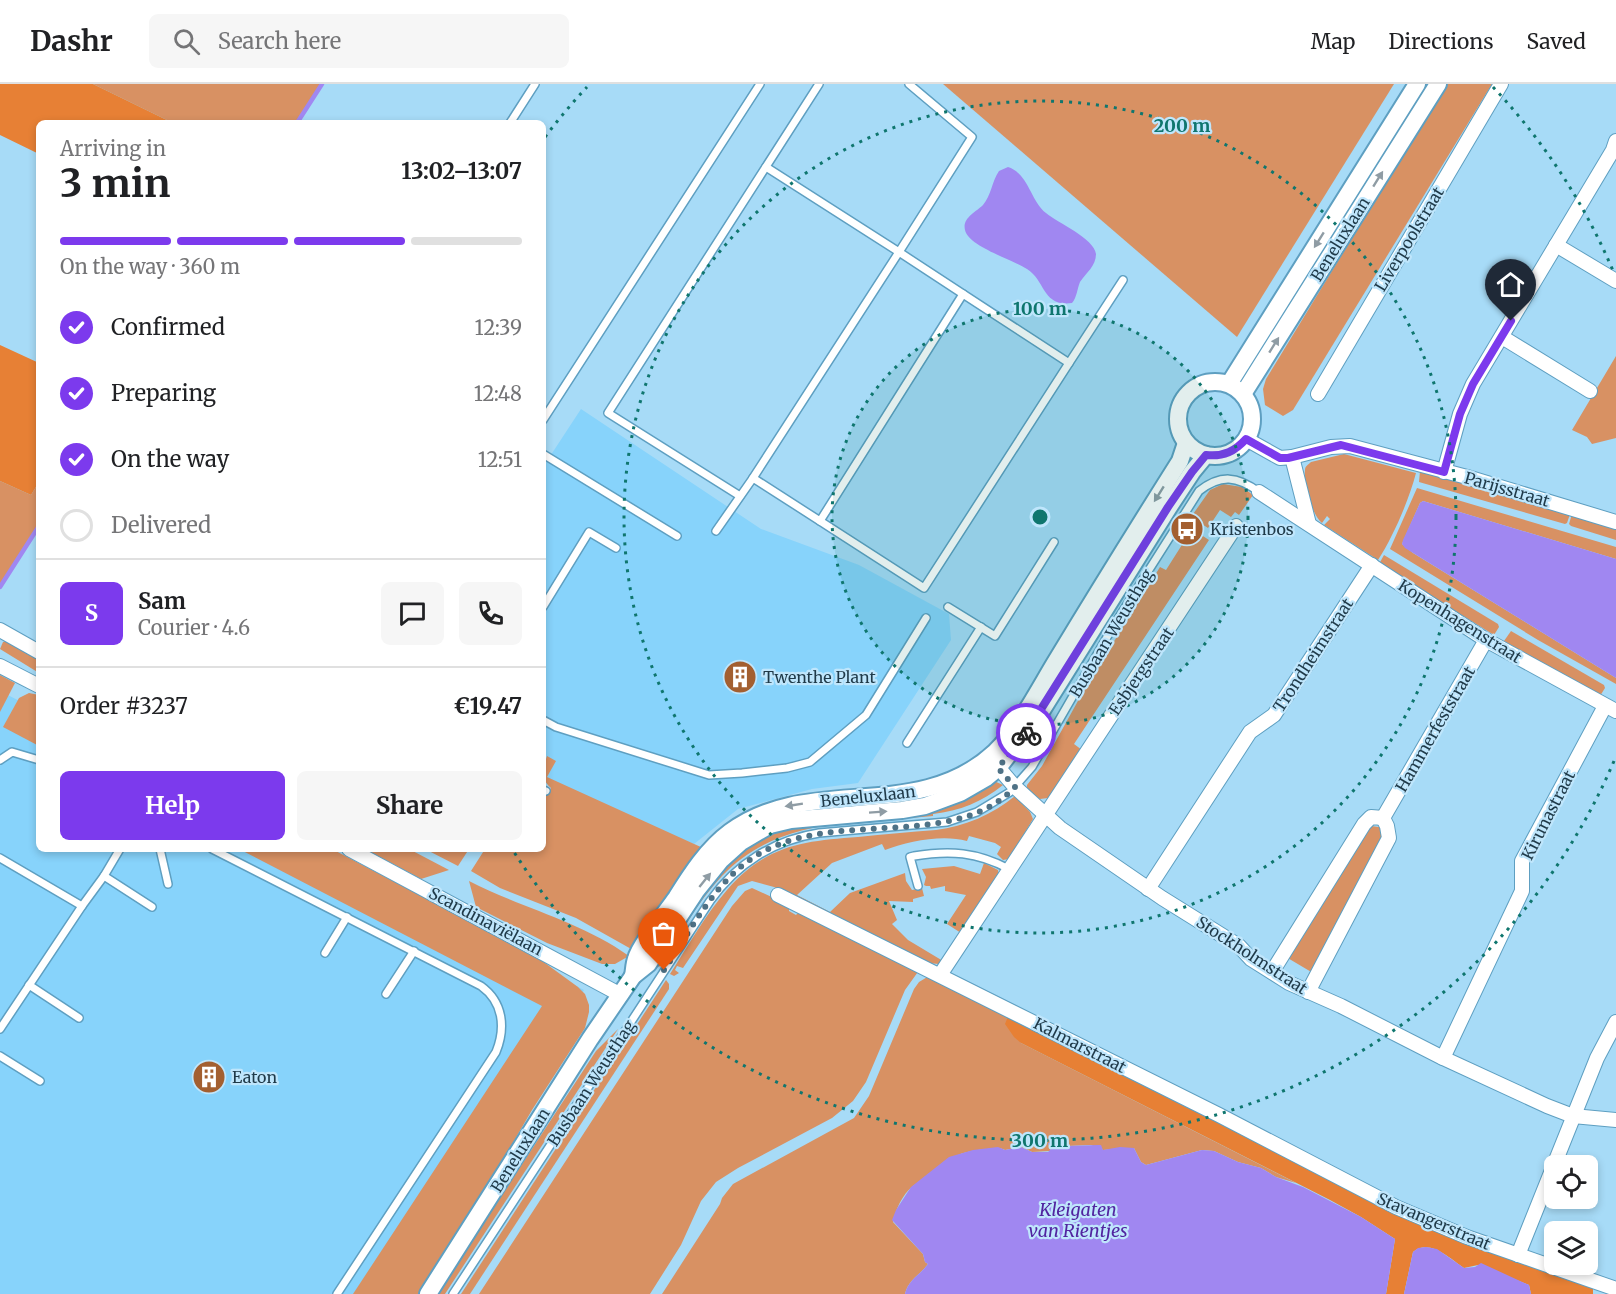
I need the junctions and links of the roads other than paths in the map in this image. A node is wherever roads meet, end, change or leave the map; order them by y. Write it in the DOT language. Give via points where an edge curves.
graph roads {
  1 [pos="535,84"];
  2 [pos="760,84"];
  3 [pos="819,84"];
  4 [pos="909,84"];
  5 [pos="1417,84"];
  6 [pos="1438,84"];
  7 [pos="1501,84"];
  8 [pos="512,120"];
  9 [pos="1616,141"];
  10 [pos="1613,158"];
  11 [pos="766,166"];
  12 [pos="1556,245"];
  13 [pos="899,252"];
  14 [pos="1123,280"];
  15 [pos="1616,281"];
  16 [pos="963,294"];
  17 [pos="1502,337"];
  18 [pos="1069,363"];
  19 [pos="1229,384"];
  20 [pos="1590,392"];
  21 [pos="1244,394"];
  22 [pos="1318,394"];
  23 [pos="546,415"];
  24 [pos="1246,439"];
  25 [pos="1186,443"];
  26 [pos="1206,455"];
  27 [pos="546,456"];
  28 [pos="1292,457"];
  29 [pos="1444,472"];
  30 [pos="753,478"];
  31 [pos="1259,492"];
  32 [pos="740,496"];
  33 [pos="820,521"];
  34 [pos="1616,522"];
  35 [pos="1309,524"];
  36 [pos="1236,526"];
  37 [pos="717,531"];
  38 [pos="677,536"];
  39 [pos="1054,542"];
  40 [pos="616,549"];
  41 [pos="1372,565"];
  42 [pos="546,602"];
  43 [pos="948,607"];
  44 [pos="926,618"];
  45 [pos="981,627"];
  46 [pos="0,630"];
  47 [pos="1486,639"];
  48 [pos="36,650"];
  49 [pos="0,666"];
  50 [pos="36,684"];
  51 [pos="1611,709"];
  52 [pos="546,722"];
  53 [pos="907,744"];
  54 [pos="36,759"];
  55 [pos="0,760"];
  56 [pos="994,762"];
  57 [pos="1015,787"];
  58 [pos="1044,815"];
  59 [pos="1383,818"];
  60 [pos="118,852"];
  61 [pos="161,852"];
  62 [pos="218,852"];
  63 [pos="355,852"];
  64 [pos="0,858"];
  65 [pos="1009,869"];
  66 [pos="104,876"];
  67 [pos="168,884"];
  68 [pos="918,886"];
  69 [pos="1148,889"];
  70 [pos="778,896"];
  71 [pos="82,906"];
  72 [pos="152,907"];
  73 [pos="347,917"];
  74 [pos="414,951"];
  75 [pos="325,953"];
  76 [pos="1272,972"];
  77 [pos="940,975"];
  78 [pos="29,985"];
  79 [pos="1308,992"];
  80 [pos="386,994"];
  81 [pos="621,994"];
  82 [pos="79,1018"];
  83 [pos="1616,1022"];
  84 [pos="0,1029"];
  85 [pos="0,1056"];
  86 [pos="1443,1058"];
  87 [pos="40,1081"];
  88 [pos="1220,1115"];
  89 [pos="1572,1116"];
  90 [pos="1616,1120"];
  91 [pos="1518,1255"];
  92 [pos="1616,1289"];
  93 [pos="337,1294"];
  94 [pos="428,1294"];
  95 [pos="453,1294"];
  1 -- 8 [label="lane"];
  2 -- 23 [label="lane"];
  3 -- 11 [label="lane"];
  4 -- 13 [label="lane" via="972,137"];
  5 -- 19 [label="street, Beneluxlaan, one-way"];
  21 -- 6 [label="street, Beneluxlaan, one-way"];
  7 -- 22 [label="street, Liverpoolstraat"];
  9 -- 10 [label="street"];
  10 -- 12 [label="street"];
  11 -- 13 [label="lane"];
  11 -- 32 [label="lane" via="608,413"];
  12 -- 15 [label="street"];
  12 -- 17 [label="street"];
  13 -- 16 [label="lane"];
  13 -- 30 [label="lane"];
  14 -- 18 [label="lane"];
  16 -- 18 [label="lane"];
  16 -- 33 [label="lane"];
  17 -- 20 [label="street"];
  17 -- 29 [label="street" via="1460,414"];
  18 -- 33 [label="lane" via="924,588"];
  19 -- 21 [label="street"];
  19 -- 25 [label="street" via="1201,384 1185,396 1177,417"];
  21 -- 24 [label="street" via="1252,417"];
  24 -- 26 [label="street" via="1225,455"];
  24 -- 28 [label="street" via="1280,458"];
  25 -- 26 [label="street"];
  25 -- 56 [label="street, Beneluxlaan, one-way" via="1180,461 1020,719 996,751"];
  26 -- 56 [label="street, Beneluxlaan" via="1168,507 1037,718"];
  27 -- 38 [label="lane"];
  28 -- 29 [label="street, Parijsstraat" via="1341,445"];
  28 -- 35 [label="street"];
  29 -- 34 [label="street, Parijsstraat"];
  30 -- 32 [label="lane"];
  30 -- 33 [label="lane"];
  31 -- 35 [label="street, Kopenhagenstraat"];
  31 -- 57 [label="lane, Busbaan Weusthag" via="1232,479 1210,483 1199,491 1114,625 1032,767"];
  32 -- 37 [label="lane"];
  35 -- 41 [label="street, Kopenhagenstraat"];
  36 -- 58 [label="street, Esbjergstraat"];
  39 -- 45 [label="lane" via="995,636"];
  40 -- 42 [label="lane" via="589,532"];
  41 -- 47 [label="street, Kopenhagenstraat"];
  41 -- 69 [label="street, Trondheimstraat" via="1274,716 1250,732"];
  43 -- 45 [label="lane"];
  44 -- 52 [label="lane" via="866,715 810,762 787,768 709,775"];
  45 -- 53 [label="lane"];
  46 -- 48 [label="street"];
  47 -- 51 [label="street, Kopenhagenstraat"];
  47 -- 59 [label="street, Hammerfeststraat"];
  49 -- 50 [label="street"];
  51 -- 86 [label="street, Kirunastraat" via="1522,861 1522,891"];
  54 -- 55 [label="lane" via="12,752"];
  56 -- 57 [label="street, Stockholmstraat"];
  56 -- 81 [label="street, Beneluxlaan" via="920,791 782,807 730,832 700,861 636,956 633,976"];
  57 -- 58 [label="street, Stockholmstraat"];
  57 -- 95 [label="lane, Busbaan Weusthag" via="986,808 952,820 792,839 763,852 734,873 710,902"];
  58 -- 65 [label="street"];
  58 -- 69 [label="street, Stockholmstraat"];
  59 -- 76 [label="street" via="1371,817 1364,824"];
  59 -- 79 [label="street" via="1389,838"];
  60 -- 66 [label="lane"];
  61 -- 67 [label="lane"];
  62 -- 73 [label="lane"];
  63 -- 81 [label="street, Scandinaviëlaan"];
  64 -- 71 [label="lane"];
  65 -- 68 [label="lane" via="965,854 910,856"];
  65 -- 77 [label="street"];
  66 -- 71 [label="lane"];
  66 -- 72 [label="lane"];
  69 -- 76 [label="street, Stockholmstraat" via="1239,946"];
  70 -- 77 [label="street, Kalmarstraat"];
  71 -- 78 [label="lane"];
  73 -- 74 [label="lane"];
  73 -- 75 [label="lane"];
  74 -- 80 [label="lane"];
  74 -- 93 [label="lane" via="489,993 500,1011 500,1042"];
  76 -- 79 [label="street, Stockholmstraat"];
  77 -- 88 [label="street, Kalmarstraat"];
  78 -- 82 [label="lane"];
  78 -- 84 [label="lane"];
  79 -- 86 [label="street, Stockholmstraat"];
  81 -- 94 [label="street, Beneluxlaan"];
  83 -- 89 [label="street"];
  85 -- 87 [label="lane"];
  86 -- 89 [label="street, Stockholmstraat"];
  88 -- 91 [label="street, Stavangerstraat" via="1396,1207"];
  89 -- 90 [label="street, Stockholmstraat"];
  89 -- 91 [label="street"];
  91 -- 92 [label="street, Stavangerstraat"];
}
